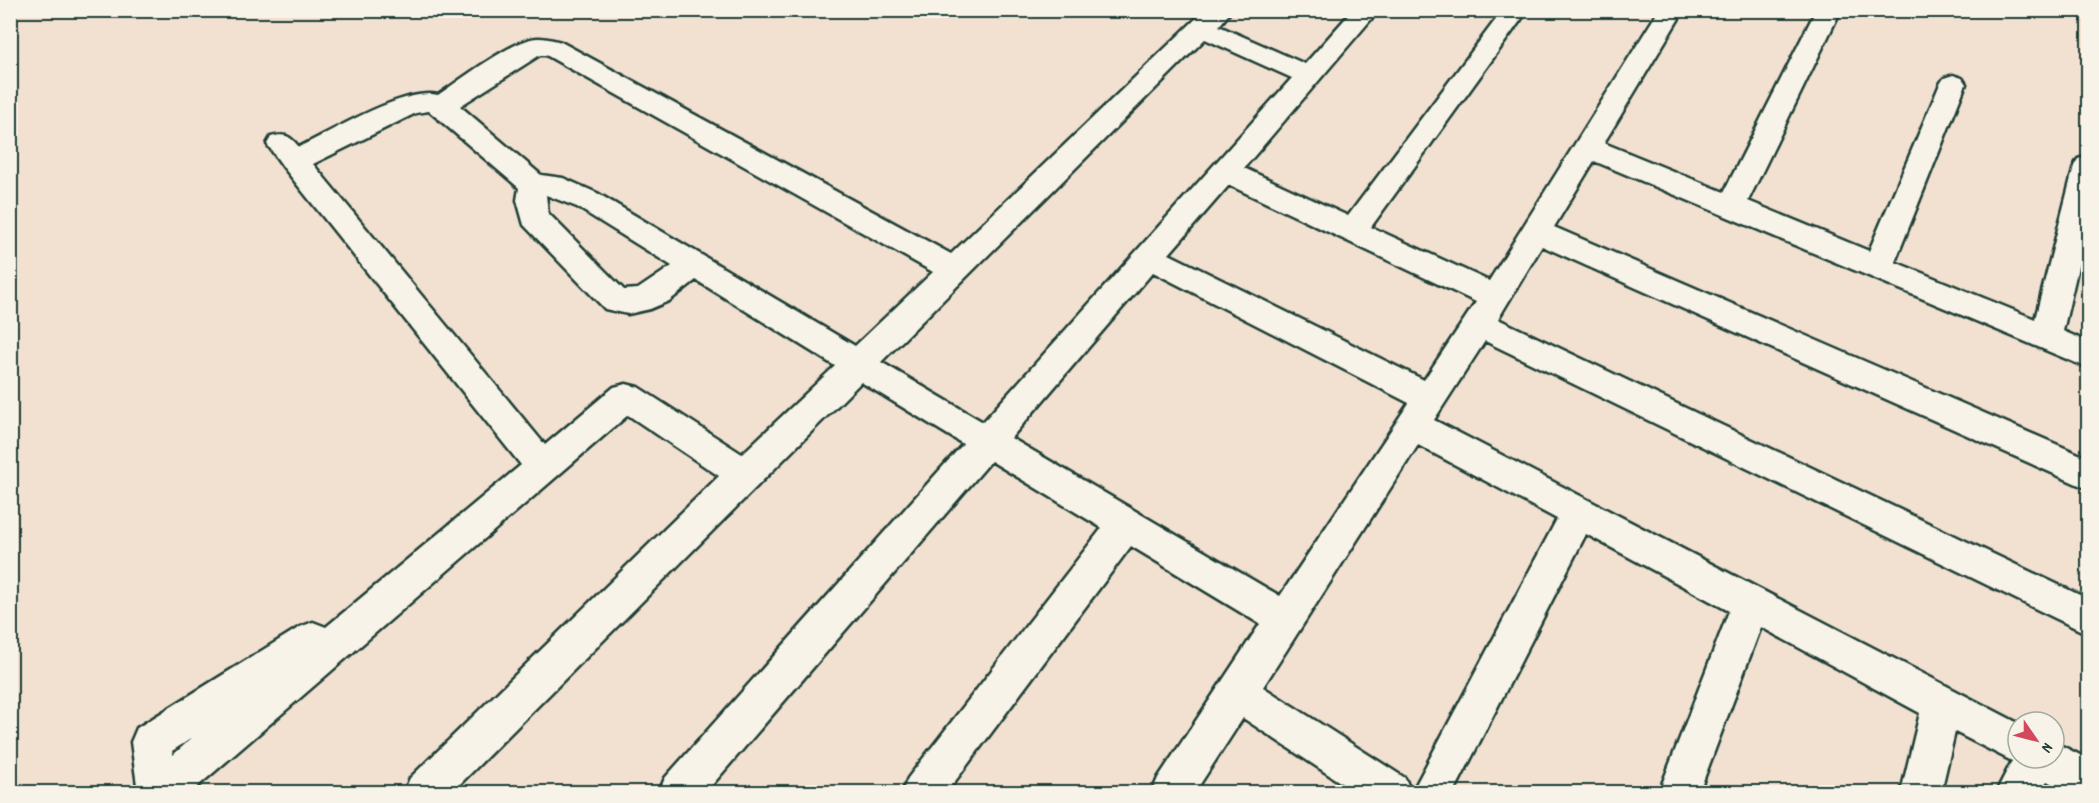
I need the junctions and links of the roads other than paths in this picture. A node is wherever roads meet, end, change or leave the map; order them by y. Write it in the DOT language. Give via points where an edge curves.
graph roads {
  1 [pos="1367,10"];
  2 [pos="1516,10"];
  3 [pos="1672,10"];
  4 [pos="1829,10"];
  5 [pos="1211,19"];
  6 [pos="1310,76"];
  7 [pos="1953,84"];
  8 [pos="442,105"];
  9 [pos="1587,147"];
  10 [pos="2088,166"];
  11 [pos="1226,171"];
  12 [pos="534,185"];
  13 [pos="1731,206"];
  14 [pos="1353,230"];
  15 [pos="1536,231"];
  16 [pos="1149,257"];
  17 [pos="694,265"];
  18 [pos="1878,267"];
  19 [pos="955,270"];
  20 [pos="1487,310"];
  21 [pos="2046,337"];
  22 [pos="2088,355"];
  23 [pos="858,364"];
  24 [pos="1421,412"];
  25 [pos="985,441"];
  26 [pos="542,466"];
  27 [pos="744,474"];
  28 [pos="2088,474"];
  29 [pos="1579,513"];
  30 [pos="1125,525"];
  31 [pos="1751,603"];
  32 [pos="2088,617"];
  33 [pos="1285,619"];
  34 [pos="1237,692"];
  35 [pos="1942,704"];
  36 [pos="2006,738"];
  37 [pos="2066,769"];
  38 [pos="2030,770"];
  39 [pos="2088,781"];
  40 [pos="159,792"];
  41 [pos="424,792"];
  42 [pos="679,792"];
  43 [pos="922,792"];
  44 [pos="1172,792"];
  45 [pos="1390,792"];
  46 [pos="1432,792"];
  47 [pos="1679,792"];
  48 [pos="1921,792"];
  49 [pos="2016,792"];
  1 -- 6 [label="street"];
  2 -- 14 [label="street"];
  3 -- 9 [label="street"];
  4 -- 13 [label="street"];
  5 -- 6 [label="street"];
  5 -- 19 [label="street"];
  6 -- 11 [label="street"];
  7 -- 18 [label="street"];
  8 -- 12 [label="street"];
  8 -- 19 [label="street" via="518,54 537,46 552,48"];
  8 -- 26 [label="street" via="410,105 288,153"];
  9 -- 13 [label="street"];
  9 -- 15 [label="street"];
  10 -- 21 [label="street"];
  11 -- 14 [label="street"];
  11 -- 16 [label="street"];
  12 -- 17 [label="street" via="554,185 587,200"];
  12 -- 17 [label="street" via="534,217 616,301 633,304 653,296"];
  13 -- 18 [label="street"];
  14 -- 20 [label="street"];
  15 -- 20 [label="street"];
  15 -- 28 [label="street"];
  16 -- 24 [label="street"];
  16 -- 25 [label="street"];
  17 -- 23 [label="street"];
  18 -- 21 [label="street"];
  19 -- 23 [label="street"];
  20 -- 24 [label="street"];
  20 -- 32 [label="street"];
  21 -- 22 [label="street"];
  23 -- 25 [label="street"];
  23 -- 27 [label="street"];
  24 -- 29 [label="street"];
  24 -- 33 [label="street"];
  25 -- 30 [label="street"];
  25 -- 42 [label="street"];
  26 -- 27 [label="street" via="626,397"];
  26 -- 40 [label="street" via="411,578 151,742"];
  27 -- 41 [label="street"];
  29 -- 31 [label="street"];
  29 -- 46 [label="street"];
  30 -- 33 [label="street"];
  30 -- 43 [label="street"];
  31 -- 35 [label="street"];
  31 -- 47 [label="street"];
  33 -- 34 [label="street"];
  34 -- 44 [label="street"];
  34 -- 45 [label="street"];
  35 -- 36 [label="street"];
  35 -- 48 [label="street"];
  37 -- 39 [label="street"];
  38 -- 49 [label="street"];
}
